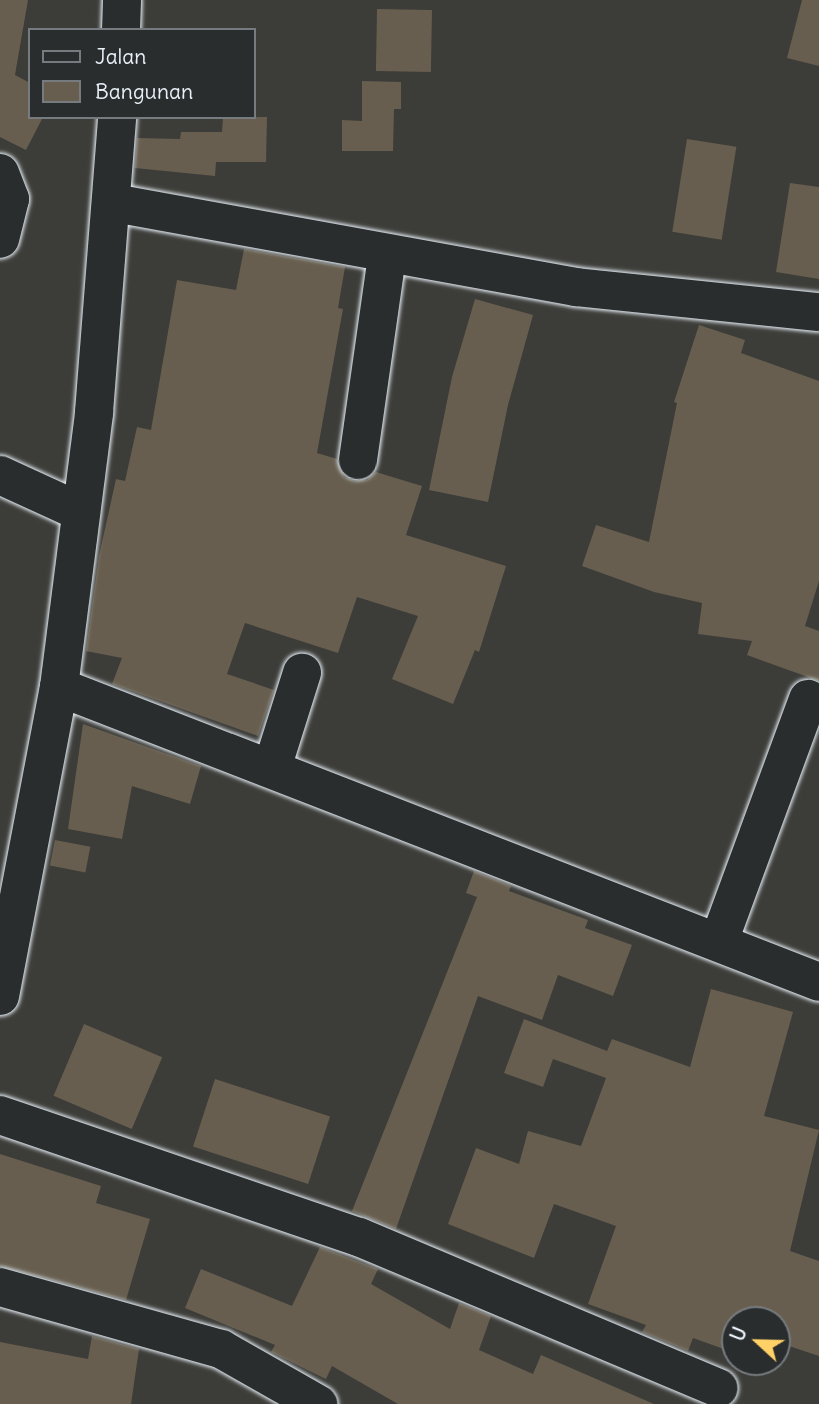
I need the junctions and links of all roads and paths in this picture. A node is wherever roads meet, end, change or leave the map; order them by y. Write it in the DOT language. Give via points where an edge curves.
graph roads {
  1 [pos="122,0"];
  2 [pos="121,28"];
  3 [pos="117,119"];
  4 [pos="0,173"];
  5 [pos="114,203"];
  6 [pos="0,239"];
  7 [pos="387,255"];
  8 [pos="819,312"];
  9 [pos="358,460"];
  10 [pos="0,475"];
  11 [pos="81,512"];
  12 [pos="302,673"];
  13 [pos="59,687"];
  14 [pos="808,699"];
  15 [pos="272,768"];
  16 [pos="719,941"];
  17 [pos="819,982"];
  18 [pos="0,996"];
  19 [pos="0,1115"];
  20 [pos="0,1287"];
  21 [pos="719,1388"];
  22 [pos="318,1404"];
  1 -- 2 [label="street"];
  3 -- 5 [label="street"];
  4 -- 6 [label="street" via="10,199"];
  5 -- 7 [label="street"];
  5 -- 11 [label="street"];
  7 -- 8 [label="street" via="576,287"];
  7 -- 9 [label="street"];
  10 -- 11 [label="street"];
  11 -- 13 [label="street"];
  12 -- 15 [label="street"];
  13 -- 15 [label="street"];
  13 -- 18 [label="street"];
  14 -- 16 [label="street"];
  15 -- 16 [label="street"];
  16 -- 17 [label="street"];
  19 -- 21 [label="street" via="359,1237"];
  20 -- 22 [label="street" via="221,1349"];
}
